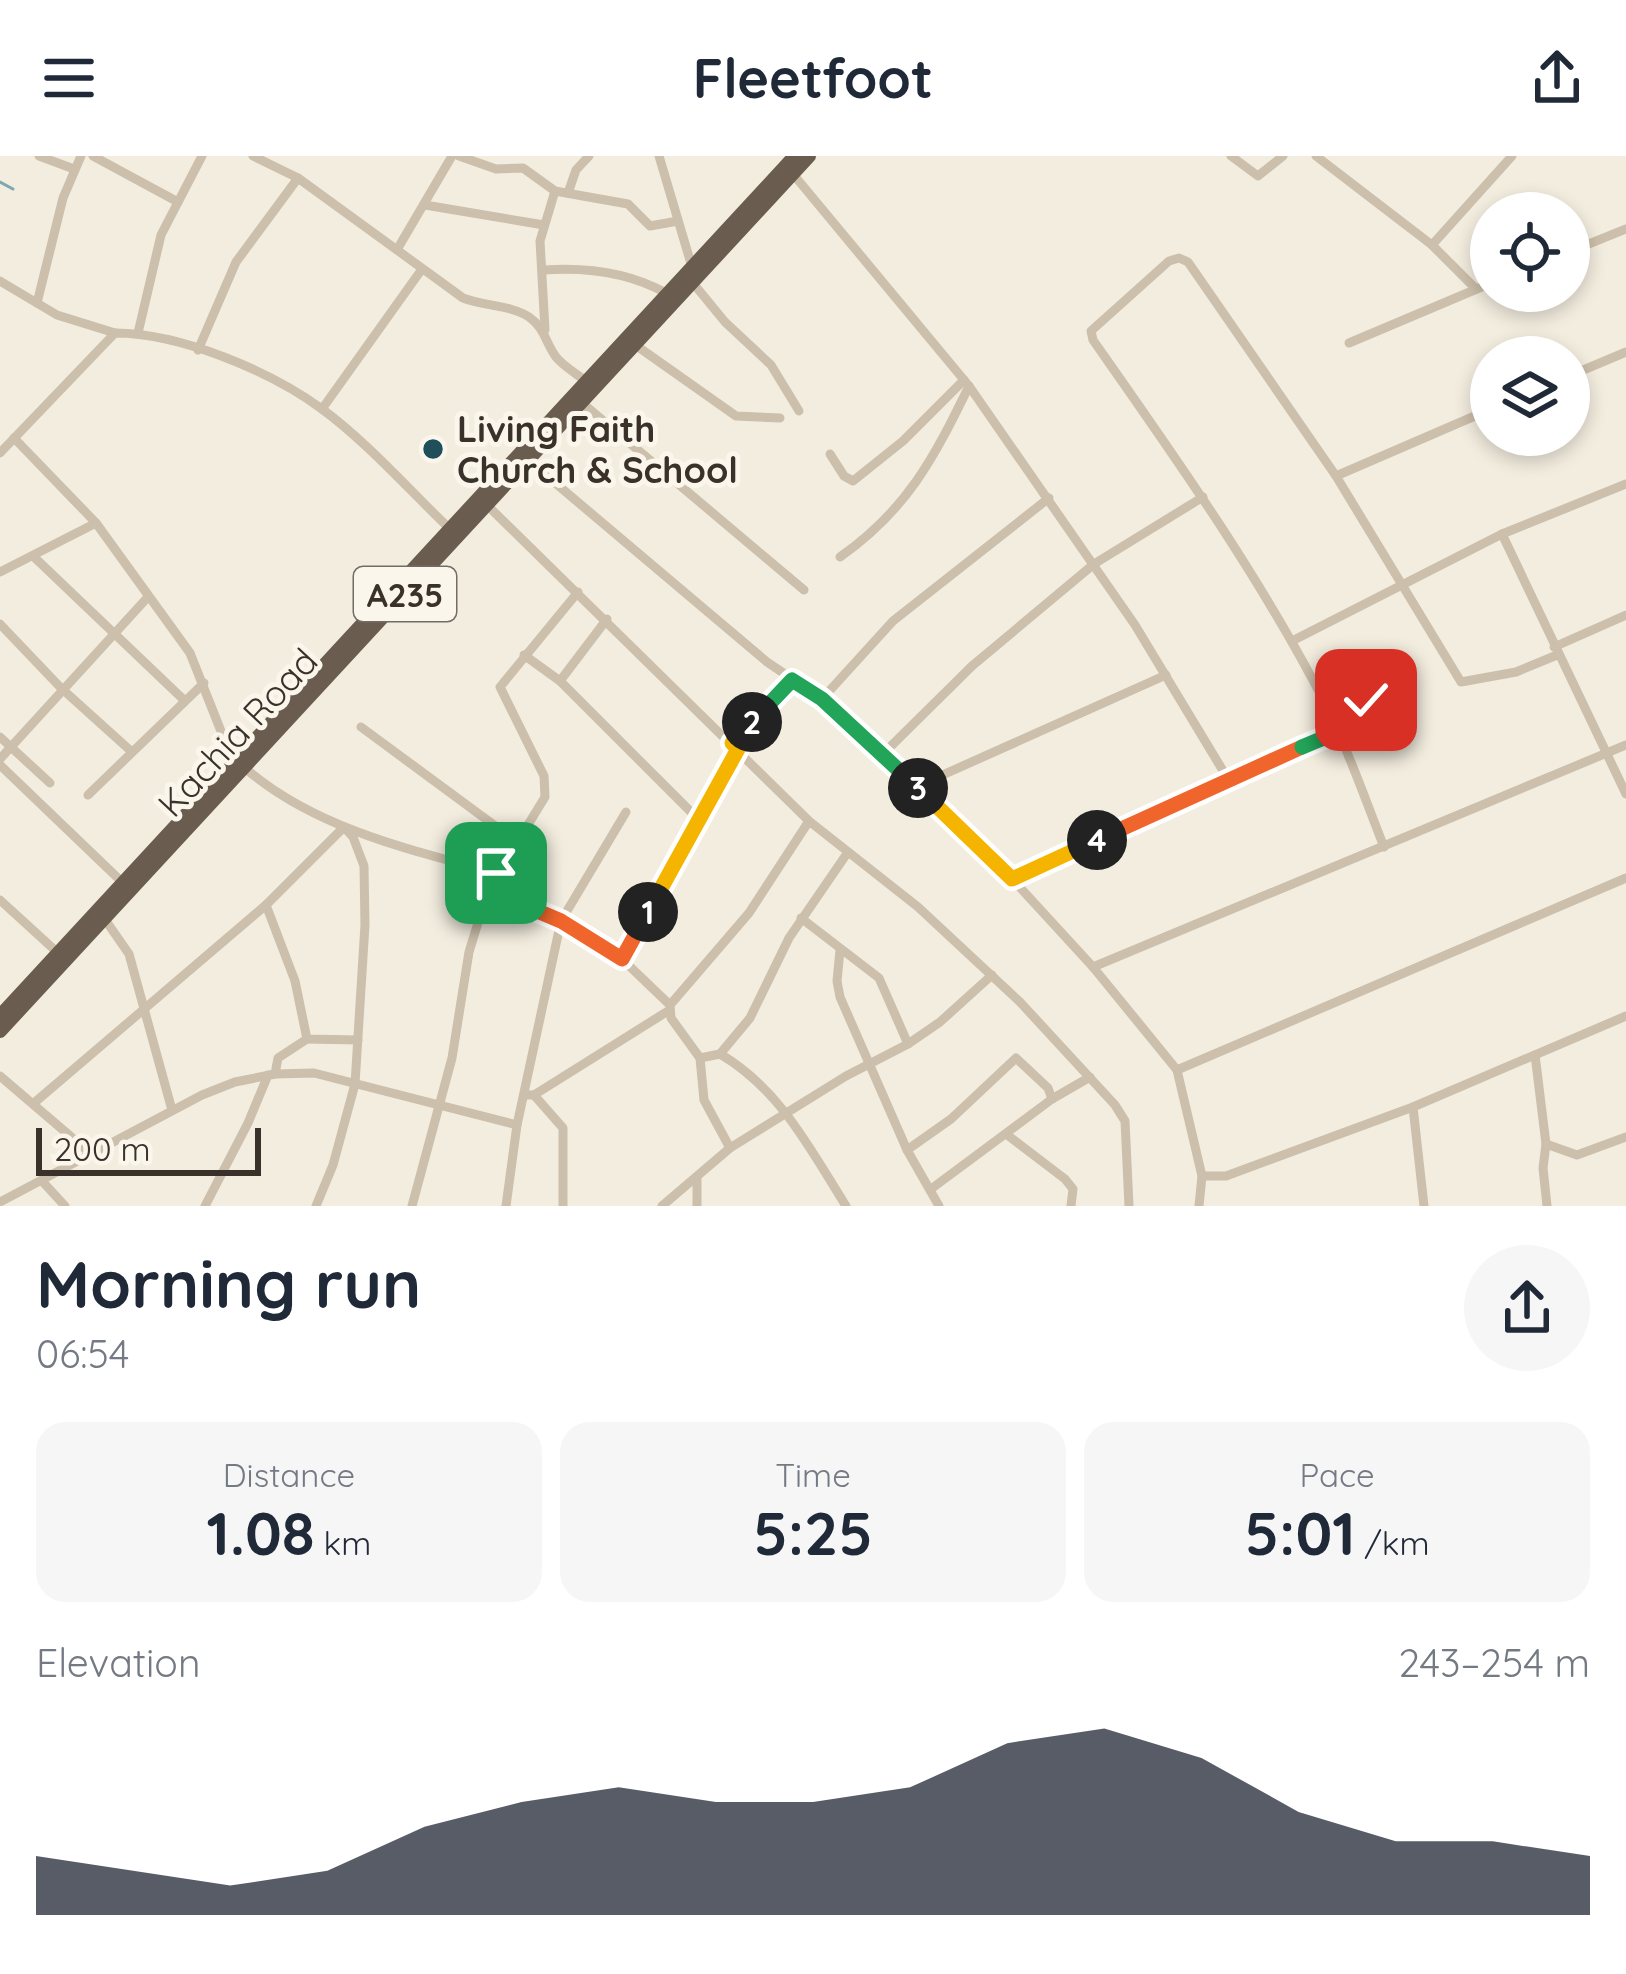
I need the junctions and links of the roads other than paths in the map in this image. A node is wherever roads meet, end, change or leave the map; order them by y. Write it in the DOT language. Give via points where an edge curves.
graph roads {
  1 [pos="39,156"];
  2 [pos="81,156"];
  3 [pos="93,156"];
  4 [pos="202,156"];
  5 [pos="253,156"];
  6 [pos="455,156"];
  7 [pos="589,156"];
  8 [pos="659,156"];
  9 [pos="794,156"];
  10 [pos="809,156"];
  11 [pos="1231,156"];
  12 [pos="1283,156"];
  13 [pos="1513,156"];
  14 [pos="1325,158"];
  15 [pos="74,169"];
  16 [pos="793,174"];
  17 [pos="298,178"];
  18 [pos="555,191"];
  19 [pos="568,194"];
  20 [pos="178,202"];
  21 [pos="425,205"];
  22 [pos="678,221"];
  23 [pos="544,225"];
  24 [pos="1626,230"];
  25 [pos="1590,244"];
  26 [pos="1432,245"];
  27 [pos="398,248"];
  28 [pos="422,269"];
  29 [pos="544,270"];
  30 [pos="692,275"];
  31 [pos="0,281"];
  32 [pos="1470,283"];
  33 [pos="1470,292"];
  34 [pos="666,293"];
  35 [pos="37,303"];
  36 [pos="545,330"];
  37 [pos="116,333"];
  38 [pos="138,333"];
  39 [pos="1349,343"];
  40 [pos="634,344"];
  41 [pos="198,350"];
  42 [pos="1626,352"];
  43 [pos="1590,367"];
  44 [pos="587,382"];
  45 [pos="966,383"];
  46 [pos="581,403"];
  47 [pos="322,409"];
  48 [pos="799,411"];
  49 [pos="780,418"];
  50 [pos="1470,418"];
  51 [pos="14,438"];
  52 [pos="0,453"];
  53 [pos="830,454"];
  54 [pos="528,460"];
  55 [pos="1336,476"];
  56 [pos="1626,484"];
  57 [pos="1203,497"];
  58 [pos="1048,498"];
  59 [pos="487,505"];
  60 [pos="96,523"];
  61 [pos="450,529"];
  62 [pos="1502,534"];
  63 [pos="33,556"];
  64 [pos="840,557"];
  65 [pos="1094,564"];
  66 [pos="0,572"];
  67 [pos="1403,582"];
  68 [pos="804,590"];
  69 [pos="578,592"];
  70 [pos="147,598"];
  71 [pos="1626,615"];
  72 [pos="607,620"];
  73 [pos="0,624"];
  74 [pos="112,634"];
  75 [pos="1292,641"];
  76 [pos="1556,651"];
  77 [pos="524,656"];
  78 [pos="1166,675"];
  79 [pos="792,680"];
  80 [pos="560,682"];
  81 [pos="203,683"];
  82 [pos="61,688"];
  83 [pos="822,699"];
  84 [pos="185,701"];
  85 [pos="1332,718"];
  86 [pos="362,727"];
  87 [pos="1380,727"];
  88 [pos="1338,732"];
  89 [pos="0,737"];
  90 [pos="258,746"];
  91 [pos="735,746"];
  92 [pos="1626,746"];
  93 [pos="10,747"];
  94 [pos="132,752"];
  95 [pos="884,753"];
  96 [pos="1606,754"];
  97 [pos="0,762"];
  98 [pos="240,766"];
  99 [pos="1228,779"];
  100 [pos="50,783"];
  101 [pos="917,787"];
  102 [pos="1626,794"];
  103 [pos="88,795"];
  104 [pos="626,812"];
  105 [pos="698,819"];
  106 [pos="809,821"];
  107 [pos="344,827"];
  108 [pos="517,842"];
  109 [pos="1384,847"];
  110 [pos="848,852"];
  111 [pos="496,873"];
  112 [pos="1626,878"];
  113 [pos="1012,879"];
  114 [pos="123,883"];
  115 [pos="488,890"];
  116 [pos="0,900"];
  117 [pos="266,905"];
  118 [pos="104,918"];
  119 [pos="801,918"];
  120 [pos="561,921"];
  121 [pos="840,950"];
  122 [pos="58,953"];
  123 [pos="622,959"];
  124 [pos="1093,967"];
  125 [pos="992,976"];
  126 [pos="669,1008"];
  127 [pos="143,1009"];
  128 [pos="0,1016"];
  129 [pos="1626,1016"];
  130 [pos="0,1031"];
  131 [pos="307,1039"];
  132 [pos="358,1040"];
  133 [pos="908,1044"];
  134 [pos="720,1054"];
  135 [pos="1535,1054"];
  136 [pos="700,1058"];
  137 [pos="867,1065"];
  138 [pos="1177,1070"];
  139 [pos="271,1075"];
  140 [pos="0,1076"];
  141 [pos="1090,1077"];
  142 [pos="355,1084"];
  143 [pos="530,1095"];
  144 [pos="1052,1099"];
  145 [pos="34,1103"];
  146 [pos="437,1107"];
  147 [pos="1413,1107"];
  148 [pos="172,1110"];
  149 [pos="789,1114"];
  150 [pos="517,1125"];
  151 [pos="1006,1134"];
  152 [pos="1626,1137"];
  153 [pos="1546,1144"];
  154 [pos="730,1148"];
  155 [pos="907,1150"];
  156 [pos="90,1153"];
  157 [pos="1202,1176"];
  158 [pos="698,1178"];
  159 [pos="42,1181"];
  160 [pos="932,1189"];
  161 [pos="0,1202"];
  162 [pos="65,1206"];
  163 [pos="205,1206"];
  164 [pos="316,1206"];
  165 [pos="412,1206"];
  166 [pos="506,1206"];
  167 [pos="562,1206"];
  168 [pos="662,1206"];
  169 [pos="698,1206"];
  170 [pos="846,1206"];
  171 [pos="939,1206"];
  172 [pos="1071,1206"];
  173 [pos="1129,1206"];
  174 [pos="1199,1206"];
  175 [pos="1424,1206"];
  176 [pos="1546,1206"];
  1 -- 15 [label="street"];
  2 -- 15 [label="street"];
  3 -- 20 [label="street"];
  4 -- 20 [label="street"];
  5 -- 17 [label="street"];
  6 -- 18 [label="street" via="496,170 523,168"];
  6 -- 21 [label="street"];
  7 -- 19 [label="street"];
  8 -- 22 [label="street"];
  9 -- 30 [label="highway, Kachia Road / A235"];
  10 -- 16 [label="highway, Kachia Road / A235"];
  11 -- 12 [label="street" via="1258,176"];
  13 -- 26 [label="street"];
  14 -- 26 [label="street"];
  15 -- 35 [label="street"];
  16 -- 30 [label="highway, Kachia Road / A235"];
  16 -- 45 [label="street"];
  17 -- 27 [label="street"];
  17 -- 41 [label="street" via="236,262"];
  18 -- 19 [label="street"];
  18 -- 23 [label="street"];
  19 -- 22 [label="street" via="628,204 650,226"];
  20 -- 38 [label="street" via="161,235"];
  21 -- 23 [label="street"];
  21 -- 27 [label="street"];
  22 -- 30 [label="street"];
  23 -- 29 [label="street"];
  24 -- 25 [label="street"];
  26 -- 32 [label="street"];
  27 -- 28 [label="street"];
  28 -- 36 [label="street" via="463,298 514,310"];
  28 -- 47 [label="street"];
  29 -- 34 [label="street" via="600,271"];
  29 -- 36 [label="street"];
  30 -- 34 [label="highway, Kachia Road / A235"];
  30 -- 40 [label="highway, Kachia Road / A235"];
  30 -- 48 [label="street" via="725,322 771,365"];
  31 -- 35 [label="street"];
  33 -- 39 [label="street"];
  34 -- 44 [label="highway, Kachia Road / A235"];
  35 -- 37 [label="street"];
  36 -- 44 [label="street" via="556,357"];
  37 -- 38 [label="street"];
  37 -- 51 [label="street"];
  38 -- 41 [label="street"];
  40 -- 46 [label="highway, Kachia Road / A235"];
  40 -- 49 [label="street" via="736,416"];
  41 -- 47 [label="street"];
  42 -- 43 [label="street"];
  44 -- 61 [label="highway, Kachia Road / A235"];
  45 -- 53 [label="street" via="853,481"];
  45 -- 58 [label="street"];
  45 -- 64 [label="street" via="924,474"];
  46 -- 54 [label="highway, Kachia Road / A235"];
  46 -- 68 [label="street"];
  47 -- 61 [label="street"];
  50 -- 55 [label="street"];
  51 -- 52 [label="street"];
  51 -- 60 [label="street"];
  54 -- 59 [label="highway, Kachia Road / A235"];
  54 -- 79 [label="street"];
  55 -- 57 [label="street" via="1179,258 1091,331"];
  55 -- 67 [label="street"];
  56 -- 62 [label="street"];
  57 -- 65 [label="street"];
  57 -- 75 [label="street"];
  58 -- 65 [label="street"];
  58 -- 83 [label="street" via="893,621"];
  59 -- 69 [label="street"];
  59 -- 90 [label="highway, Kachia Road / A235"];
  60 -- 63 [label="street"];
  60 -- 70 [label="street"];
  61 -- 90 [label="highway, Kachia Road / A235"];
  62 -- 67 [label="street"];
  62 -- 76 [label="street"];
  63 -- 66 [label="street"];
  63 -- 74 [label="street"];
  65 -- 78 [label="street"];
  65 -- 95 [label="street"];
  67 -- 75 [label="street"];
  67 -- 76 [label="street" via="1461,682 1516,672"];
  69 -- 72 [label="street"];
  69 -- 77 [label="street"];
  70 -- 74 [label="street"];
  70 -- 81 [label="street"];
  71 -- 76 [label="street"];
  72 -- 80 [label="street"];
  72 -- 91 [label="street"];
  73 -- 82 [label="street"];
  74 -- 82 [label="street"];
  74 -- 84 [label="street"];
  75 -- 85 [label="street"];
  76 -- 96 [label="street"];
  77 -- 80 [label="street"];
  77 -- 108 [label="street" via="500,687 547,787"];
  78 -- 99 [label="street"];
  78 -- 101 [label="street"];
  79 -- 83 [label="street"];
  79 -- 91 [label="street"];
  80 -- 105 [label="street"];
  81 -- 84 [label="street"];
  81 -- 98 [label="street"];
  82 -- 93 [label="street"];
  82 -- 94 [label="street"];
  83 -- 95 [label="street"];
  84 -- 94 [label="street"];
  85 -- 87 [label="street" via="1366,700"];
  85 -- 88 [label="street"];
  86 -- 108 [label="street"];
  88 -- 99 [label="street"];
  88 -- 109 [label="street"];
  89 -- 93 [label="street"];
  90 -- 98 [label="highway, Kachia Road / A235"];
  91 -- 105 [label="street"];
  91 -- 106 [label="street"];
  92 -- 96 [label="street"];
  93 -- 97 [label="street"];
  93 -- 100 [label="street"];
  94 -- 103 [label="street"];
  95 -- 101 [label="street"];
  96 -- 102 [label="street"];
  96 -- 109 [label="street"];
  97 -- 114 [label="street"];
  98 -- 107 [label="street"];
  98 -- 114 [label="highway, Kachia Road / A235"];
  98 -- 118 [label="highway, Kachia Road / A235"];
  99 -- 113 [label="street"];
  101 -- 113 [label="street"];
  104 -- 120 [label="street"];
  105 -- 123 [label="street"];
  106 -- 110 [label="street"];
  106 -- 126 [label="street" via="749,914"];
  107 -- 111 [label="street"];
  107 -- 117 [label="street"];
  107 -- 132 [label="street" via="364,866"];
  108 -- 111 [label="street"];
  109 -- 124 [label="street"];
  110 -- 119 [label="street"];
  110 -- 125 [label="street"];
  111 -- 115 [label="street"];
  112 -- 138 [label="street"];
  113 -- 124 [label="street"];
  114 -- 122 [label="highway, Kachia Road / A235"];
  115 -- 120 [label="street"];
  115 -- 146 [label="street"];
  116 -- 122 [label="street"];
  117 -- 127 [label="street"];
  117 -- 131 [label="street"];
  118 -- 127 [label="street" via="129,954"];
  118 -- 130 [label="highway, Kachia Road / A235"];
  119 -- 121 [label="street"];
  119 -- 134 [label="street" via="763,998"];
  120 -- 123 [label="street"];
  120 -- 143 [label="street"];
  121 -- 133 [label="street" via="879,978"];
  121 -- 137 [label="street" via="836,981"];
  122 -- 128 [label="highway, Kachia Road / A235"];
  123 -- 126 [label="street"];
  124 -- 138 [label="street"];
  125 -- 133 [label="street"];
  125 -- 141 [label="street"];
  126 -- 136 [label="street"];
  126 -- 143 [label="street"];
  127 -- 145 [label="street"];
  127 -- 148 [label="street"];
  129 -- 135 [label="street"];
  131 -- 132 [label="street"];
  131 -- 139 [label="street" via="278,1058"];
  132 -- 142 [label="street"];
  133 -- 137 [label="street"];
  134 -- 136 [label="street"];
  134 -- 149 [label="street"];
  135 -- 147 [label="street"];
  135 -- 153 [label="street"];
  136 -- 154 [label="street" via="704,1100"];
  137 -- 149 [label="street"];
  137 -- 155 [label="street"];
  138 -- 157 [label="street"];
  139 -- 142 [label="street" via="314,1073"];
  139 -- 148 [label="street"];
  139 -- 163 [label="street"];
  140 -- 145 [label="street"];
  141 -- 144 [label="street"];
  141 -- 173 [label="street" via="1125,1121"];
  142 -- 146 [label="street"];
  142 -- 164 [label="street"];
  143 -- 150 [label="street"];
  143 -- 167 [label="street" via="563,1128"];
  144 -- 151 [label="street"];
  144 -- 155 [label="street" via="1016,1058 952,1120"];
  145 -- 156 [label="street"];
  146 -- 150 [label="street"];
  146 -- 165 [label="street"];
  147 -- 157 [label="street" via="1226,1176"];
  147 -- 175 [label="street"];
  148 -- 156 [label="street"];
  149 -- 154 [label="street"];
  149 -- 170 [label="street"];
  150 -- 166 [label="street"];
  151 -- 160 [label="street"];
  151 -- 172 [label="street" via="1065,1179"];
  152 -- 153 [label="street" via="1577,1155"];
  153 -- 176 [label="street"];
  154 -- 158 [label="street"];
  155 -- 160 [label="street"];
  156 -- 159 [label="street"];
  157 -- 174 [label="street"];
  158 -- 168 [label="street"];
  158 -- 169 [label="street"];
  159 -- 161 [label="street"];
  159 -- 162 [label="street"];
  160 -- 171 [label="street"];
}
